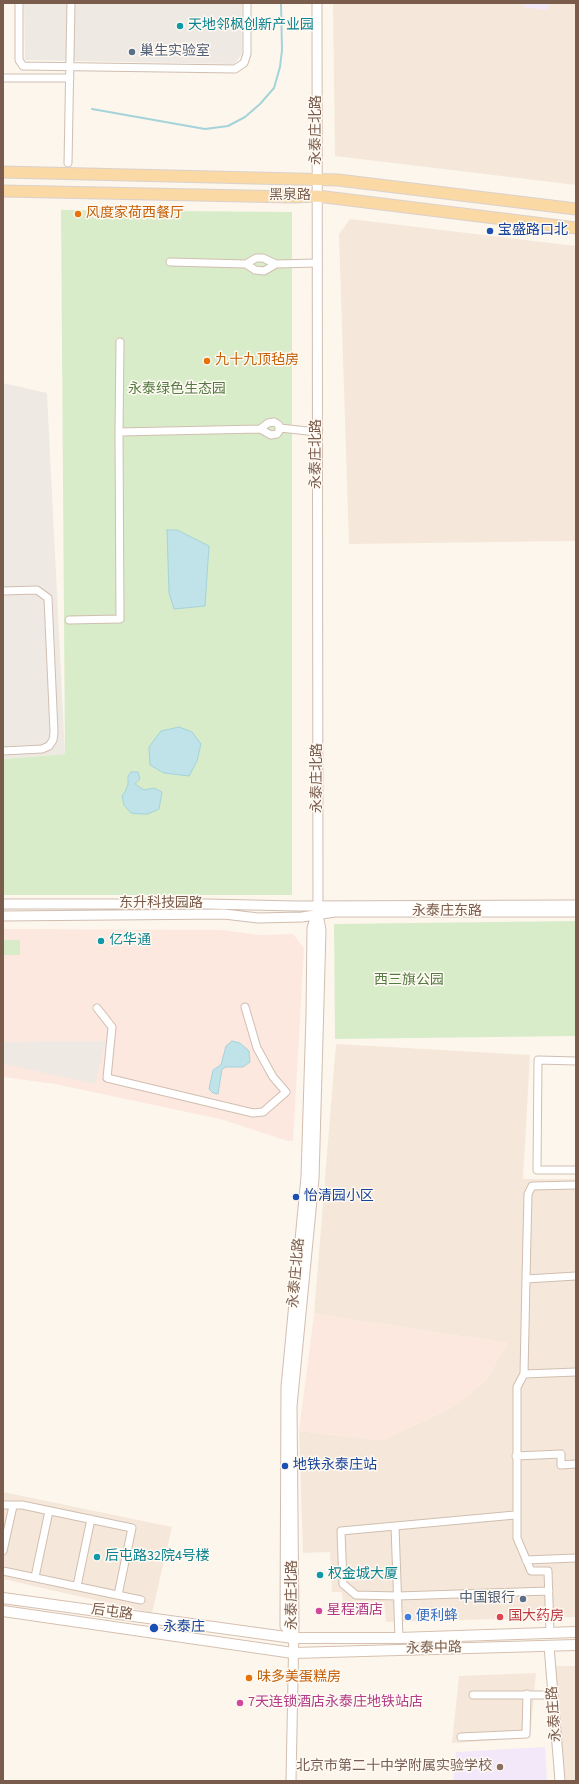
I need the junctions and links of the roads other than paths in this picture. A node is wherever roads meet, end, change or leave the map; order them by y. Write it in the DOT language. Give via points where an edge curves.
graph roads {
  1 [pos="18,3"];
  2 [pos="71,3"];
  3 [pos="247,3"];
  4 [pos="317,3"];
  5 [pos="70,66"];
  6 [pos="3,78"];
  7 [pos="70,78"];
  8 [pos="68,163"];
  9 [pos="3,172"];
  10 [pos="317,179"];
  11 [pos="3,191"];
  12 [pos="317,196"];
  13 [pos="576,209"];
  14 [pos="576,228"];
  15 [pos="170,262"];
  16 [pos="317,263"];
  17 [pos="246,264"];
  18 [pos="276,264"];
  19 [pos="120,342"];
  20 [pos="280,428"];
  21 [pos="260,429"];
  22 [pos="119,432"];
  23 [pos="317,432"];
  24 [pos="3,591"];
  25 [pos="69,620"];
  26 [pos="3,751"];
  27 [pos="3,904"];
  28 [pos="576,905"];
  29 [pos="318,912"];
  30 [pos="576,912"];
  31 [pos="3,916"];
  32 [pos="245,1007"];
  33 [pos="97,1008"];
  34 [pos="576,1061"];
  35 [pos="576,1170"];
  36 [pos="576,1185"];
  37 [pos="576,1276"];
  38 [pos="526,1278"];
  39 [pos="576,1372"];
  40 [pos="524,1374"];
  41 [pos="516,1456"];
  42 [pos="576,1464"];
  43 [pos="3,1505"];
  44 [pos="13,1506"];
  45 [pos="49,1511"];
  46 [pos="515,1514"];
  47 [pos="91,1519"];
  48 [pos="395,1526"];
  49 [pos="3,1551"];
  50 [pos="576,1558"];
  51 [pos="526,1560"];
  52 [pos="3,1571"];
  53 [pos="35,1578"];
  54 [pos="77,1586"];
  55 [pos="549,1591"];
  56 [pos="118,1595"];
  57 [pos="398,1596"];
  58 [pos="3,1598"];
  59 [pos="142,1600"];
  60 [pos="3,1611"];
  61 [pos="576,1632"];
  62 [pos="550,1633"];
  63 [pos="293,1638"];
  64 [pos="399,1638"];
  65 [pos="576,1645"];
  66 [pos="550,1646"];
  67 [pos="293,1653"];
  68 [pos="527,1694"];
  69 [pos="473,1695"];
  70 [pos="553,1695"];
  71 [pos="461,1737"];
  72 [pos="291,1781"];
  73 [pos="560,1781"];
  1 -- 5 [label="street" via="19,60 23,66"];
  2 -- 5 [label="street"];
  3 -- 5 [label="street" via="247,54 244,63 235,69"];
  4 -- 10 [label="street, 永泰庄北路"];
  5 -- 7 [label="street"];
  6 -- 7 [label="street"];
  7 -- 8 [label="street"];
  9 -- 10 [label="main road, 黑泉路"];
  10 -- 12 [label="street, 永泰庄北路"];
  10 -- 13 [label="main road, 黑泉路"];
  11 -- 12 [label="main road, 黑泉路"];
  12 -- 14 [label="main road, 黑泉路"];
  12 -- 16 [label="street, 永泰庄北路"];
  15 -- 17 [label="street"];
  16 -- 18 [label="street"];
  16 -- 23 [label="street, 永泰庄北路"];
  17 -- 18 [label="street" via="256,258 263,258"];
  17 -- 18 [label="street" via="255,270 264,271"];
  19 -- 22 [label="street"];
  20 -- 21 [label="street" via="277,423 271,422"];
  20 -- 21 [label="street" via="273,436"];
  20 -- 23 [label="street"];
  21 -- 22 [label="street"];
  22 -- 25 [label="street" via="120,619"];
  23 -- 29 [label="street, 永泰庄北路"];
  24 -- 26 [label="street" via="37,590 48,598 54,732 49,746 42,749"];
  27 -- 29 [label="street, 东升科技园路"];
  28 -- 29 [label="street, 永泰庄东路"];
  29 -- 30 [label="street, 永泰庄东路"];
  29 -- 31 [label="street, 东升科技园路" via="302,917 258,918 224,914"];
  29 -- 63 [label="street, 永泰庄北路" via="321,930 314,1179 292,1406"];
  32 -- 33 [label="street" via="258,1048 272,1078 286,1092 263,1112 253,1113 107,1078 112,1027"];
  34 -- 35 [label="street" via="538,1060 537,1170"];
  36 -- 38 [label="street" via="532,1186 528,1194"];
  37 -- 38 [label="street"];
  38 -- 40 [label="street"];
  39 -- 40 [label="street"];
  40 -- 41 [label="street" via="517,1387"];
  41 -- 42 [label="street" via="561,1454 561,1465"];
  41 -- 46 [label="street"];
  43 -- 44 [label="street"];
  44 -- 45 [label="street" via="22,1505"];
  44 -- 49 [label="street"];
  45 -- 47 [label="street"];
  45 -- 53 [label="street"];
  46 -- 48 [label="street"];
  46 -- 51 [label="street" via="516,1538"];
  47 -- 54 [label="street"];
  47 -- 56 [label="street" via="132,1528"];
  48 -- 57 [label="street"];
  48 -- 57 [label="street" via="341,1531 343,1584 356,1595"];
  50 -- 51 [label="street"];
  51 -- 55 [label="street" via="531,1570 548,1571"];
  52 -- 53 [label="street"];
  53 -- 54 [label="street"];
  54 -- 56 [label="street"];
  55 -- 57 [label="street"];
  55 -- 62 [label="street"];
  56 -- 59 [label="street"];
  57 -- 64 [label="street"];
  58 -- 63 [label="main road, 后屯路"];
  60 -- 67 [label="main road, 后屯路"];
  61 -- 62 [label="main road, 永泰中路"];
  62 -- 64 [label="main road, 永泰中路"];
  63 -- 64 [label="main road, 永泰中路"];
  63 -- 67 [label="street, 永泰庄北路"];
  65 -- 66 [label="main road, 永泰中路"];
  66 -- 67 [label="main road, 永泰中路"];
  66 -- 70 [label="street, 永泰庄路"];
  67 -- 72 [label="street, 永泰庄北路"];
  68 -- 69 [label="street"];
  68 -- 70 [label="street"];
  68 -- 71 [label="street" via="526,1734"];
  70 -- 73 [label="street, 永泰庄路"];
}
